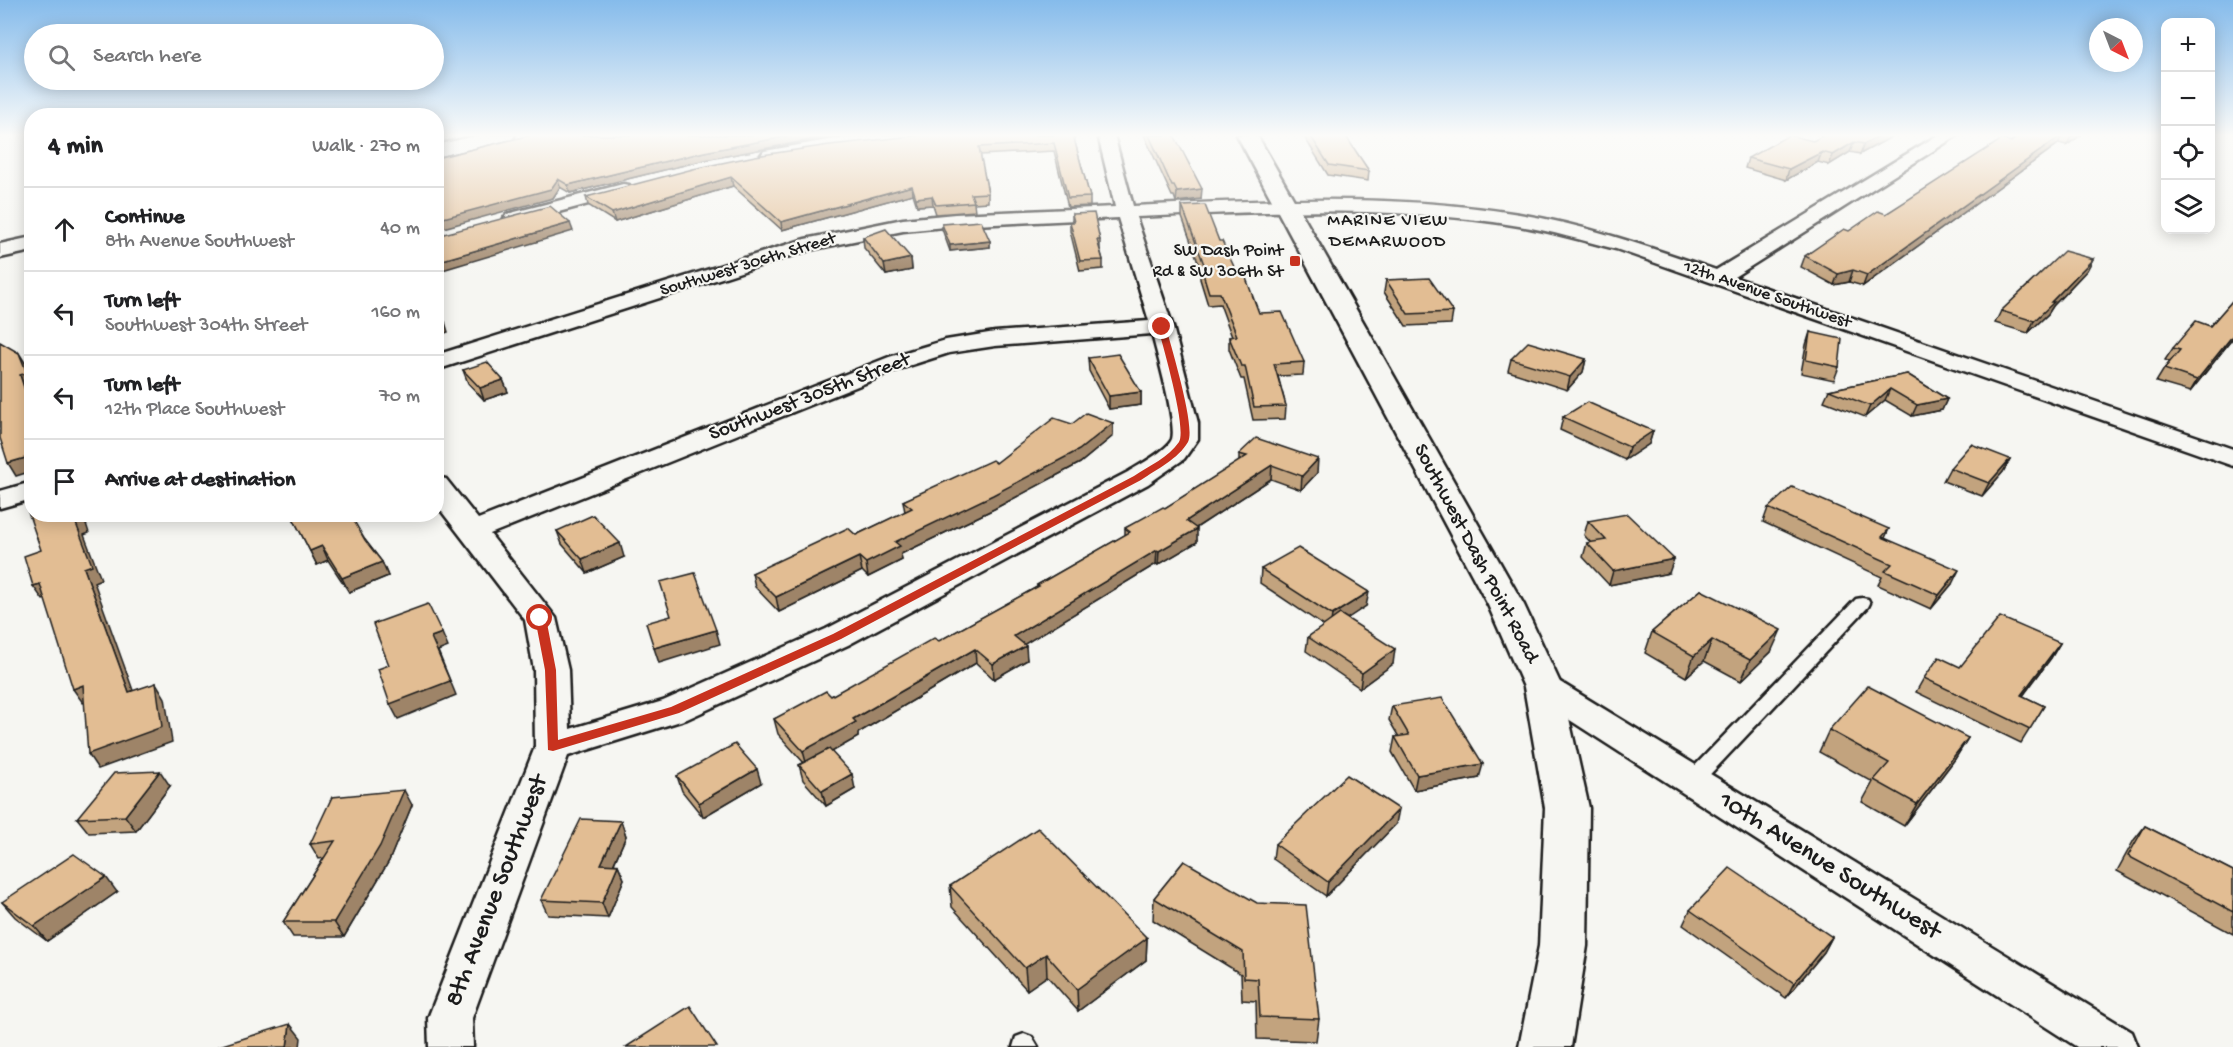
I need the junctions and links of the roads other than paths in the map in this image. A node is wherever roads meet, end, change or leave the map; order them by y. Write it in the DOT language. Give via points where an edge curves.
graph roads {
  1 [pos="1118,184"];
  2 [pos="1274,184"];
  3 [pos="1871,184"];
  4 [pos="638,185"];
  5 [pos="1285,204"];
  6 [pos="1125,211"];
  7 [pos="492,224"];
  8 [pos="24,246"];
  9 [pos="0,251"];
  10 [pos="1718,278"];
  11 [pos="1162,327"];
  12 [pos="444,360"];
  13 [pos="2233,458"];
  14 [pos="24,492"];
  15 [pos="444,495"];
  16 [pos="0,500"];
  17 [pos="473,531"];
  18 [pos="1862,603"];
  19 [pos="1543,687"];
  20 [pos="553,747"];
  21 [pos="1692,782"];
  22 [pos="452,1047"];
  23 [pos="1545,1047"];
  24 [pos="2116,1047"];
  1 -- 6 [label="street"];
  2 -- 5 [label="main road, Southwest Dash Point Road"];
  3 -- 10 [label="street"];
  4 -- 7 [label="street"];
  5 -- 6 [label="street, Southwest 306th Street"];
  5 -- 10 [label="street, 12th Avenue Southwest" via="1427,209 1504,217 1603,239"];
  5 -- 19 [label="main road, Southwest Dash Point Road" via="1506,605"];
  6 -- 11 [label="street"];
  6 -- 12 [label="street, Southwest 306th Street" via="903,225 805,244"];
  8 -- 9 [label="main road"];
  10 -- 13 [label="street, 12th Avenue Southwest"];
  11 -- 17 [label="street, Southwest 305th Street" via="995,339 946,347 897,362"];
  11 -- 20 [label="street" via="1185,423 1185,439 1174,453 1138,478 837,637 675,710"];
  14 -- 16 [label="street"];
  15 -- 17 [label="street, 8th Avenue Southwest"];
  17 -- 20 [label="street, 8th Avenue Southwest" via="540,618 551,670"];
  18 -- 21 [label="lane"];
  19 -- 21 [label="street, 10th Avenue Southwest"];
  19 -- 23 [label="main road, Southwest Dash Point Road" via="1567,808 1563,946"];
  20 -- 22 [label="street, 8th Avenue Southwest" via="450,1017"];
  21 -- 24 [label="street, 10th Avenue Southwest"];
}
